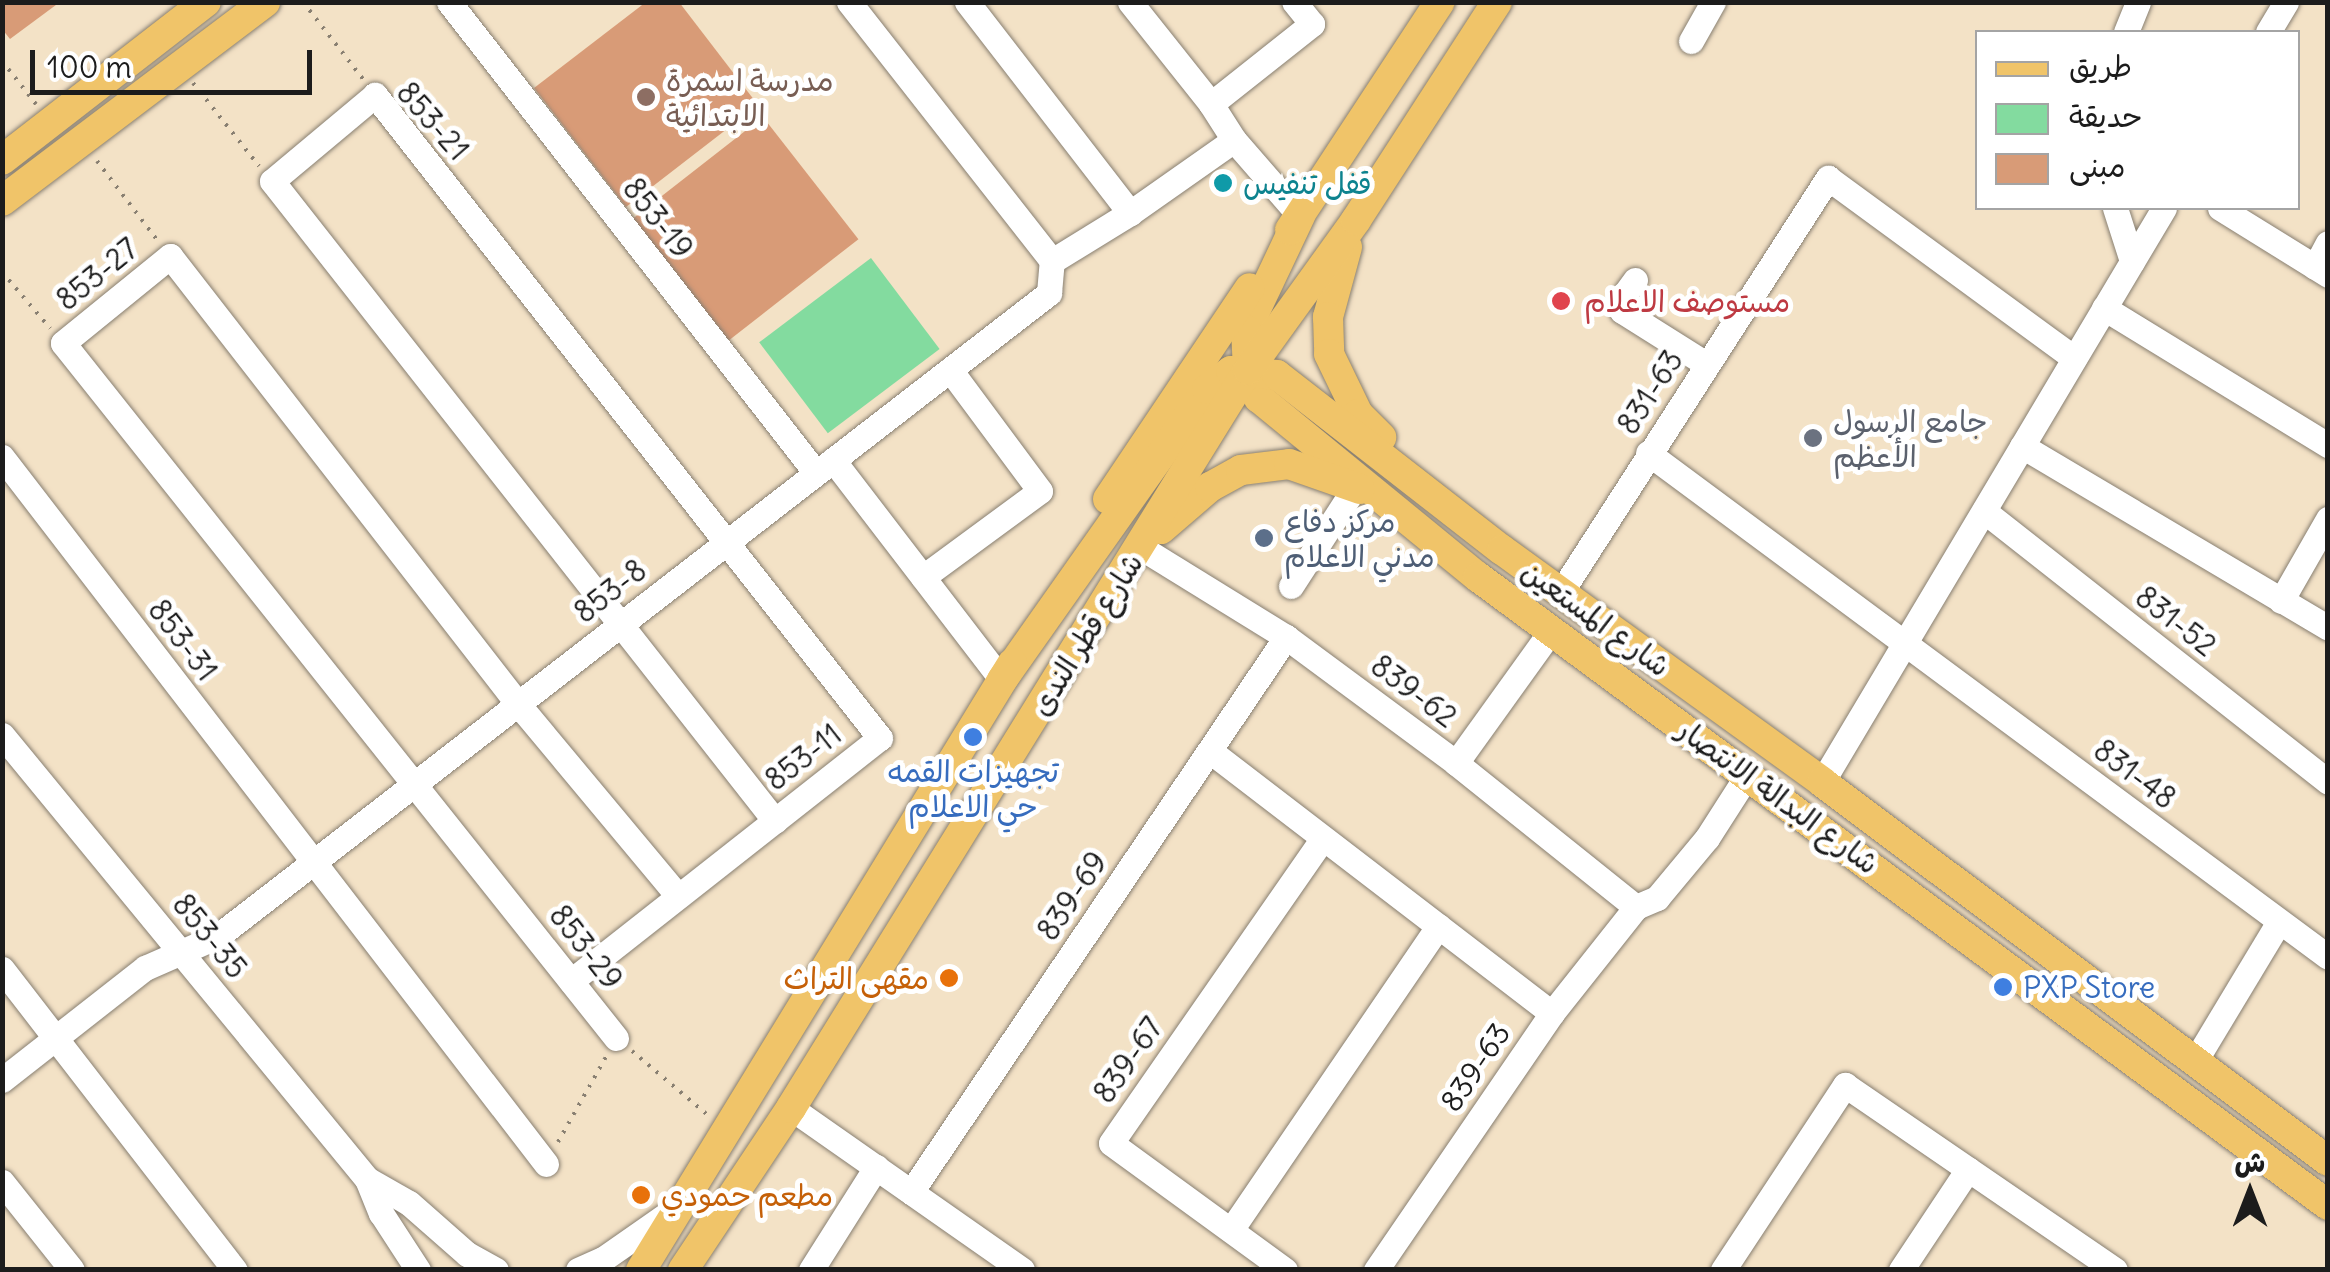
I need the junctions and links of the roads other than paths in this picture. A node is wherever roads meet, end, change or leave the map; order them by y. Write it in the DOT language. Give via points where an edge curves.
graph roads {
  1 [pos="265,2"];
  2 [pos="449,2"];
  3 [pos="849,2"];
  4 [pos="967,2"];
  5 [pos="1130,2"];
  6 [pos="1294,2"];
  7 [pos="1440,2"];
  8 [pos="1497,2"];
  9 [pos="1713,2"];
  10 [pos="2138,2"];
  11 [pos="2286,2"];
  12 [pos="196,11"];
  13 [pos="2127,30"];
  14 [pos="2269,30"];
  15 [pos="1691,41"];
  16 [pos="208,45"];
  17 [pos="1211,104"];
  18 [pos="1234,140"];
  19 [pos="2,160"];
  20 [pos="2,201"];
  21 [pos="2116,210"];
  22 [pos="2163,210"];
  23 [pos="2223,210"];
  24 [pos="1130,213"];
  25 [pos="1300,216"];
  26 [pos="1356,220"];
  27 [pos="2328,244"];
  28 [pos="2132,260"];
  29 [pos="1052,261"];
  30 [pos="2321,271"];
  31 [pos="1635,280"];
  32 [pos="2104,308"];
  33 [pos="2074,358"];
  34 [pos="1706,364"];
  35 [pos="950,370"];
  36 [pos="1248,370"];
  37 [pos="2328,445"];
  38 [pos="2022,446"];
  39 [pos="1648,453"];
  40 [pos="2,456"];
  41 [pos="825,466"];
  42 [pos="1355,487"];
  43 [pos="1390,503"];
  44 [pos="1984,511"];
  45 [pos="1457,514"];
  46 [pos="2328,519"];
  47 [pos="725,543"];
  48 [pos="1140,547"];
  49 [pos="1502,550"];
  50 [pos="923,577"];
  51 [pos="1478,577"];
  52 [pos="1291,586"];
  53 [pos="1561,592"];
  54 [pos="2281,600"];
  55 [pos="622,624"];
  56 [pos="2328,628"];
  57 [pos="1551,630"];
  58 [pos="1286,638"];
  59 [pos="1904,643"];
  60 [pos="1002,680"];
  61 [pos="518,704"];
  62 [pos="2,735"];
  63 [pos="1210,751"];
  64 [pos="1456,763"];
  65 [pos="1748,774"];
  66 [pos="1822,782"];
  67 [pos="2328,782"];
  68 [pos="414,784"];
  69 [pos="775,820"];
  70 [pos="1323,838"];
  71 [pos="312,863"];
  72 [pos="678,896"];
  73 [pos="1636,907"];
  74 [pos="2279,922"];
  75 [pos="1438,926"];
  76 [pos="181,952"];
  77 [pos="2328,957"];
  78 [pos="2,969"];
  79 [pos="571,981"];
  80 [pos="1552,1013"];
  81 [pos="616,1038"];
  82 [pos="55,1039"];
  83 [pos="2194,1061"];
  84 [pos="2,1080"];
  85 [pos="791,1108"];
  86 [pos="2328,1161"];
  87 [pos="546,1164"];
  88 [pos="876,1167"];
  89 [pos="1968,1169"];
  90 [pos="367,1179"];
  91 [pos="2,1182"];
  92 [pos="911,1192"];
  93 [pos="2328,1205"];
  94 [pos="678,1209"];
  95 [pos="718,1216"];
  96 [pos="1231,1230"];
  97 [pos="2082,1247"];
  98 [pos="690,1258"];
  99 [pos="72,1270"];
  100 [pos="235,1270"];
  101 [pos="418,1270"];
  102 [pos="496,1270"];
  103 [pos="578,1270"];
  104 [pos="641,1270"];
  105 [pos="812,1270"];
  106 [pos="1022,1270"];
  107 [pos="1286,1270"];
  108 [pos="1376,1270"];
  109 [pos="1723,1270"];
  110 [pos="1901,1270"];
  111 [pos="2066,1270"];
  112 [pos="2115,1270"];
  1 -- 16 [label="main road"];
  2 -- 41 [label="street, 853-19"];
  3 -- 29 [label="street"];
  4 -- 24 [label="street"];
  5 -- 17 [label="street"];
  6 -- 17 [label="street" via="1312,24"];
  7 -- 25 [label="main road, شارع قطر الندى"];
  8 -- 26 [label="main road, شارع قطر الندى"];
  9 -- 15 [label="street"];
  10 -- 13 [label="street"];
  11 -- 14 [label="street"];
  12 -- 16 [label="main road"];
  12 -- 19 [label="main road"];
  16 -- 20 [label="main road"];
  17 -- 18 [label="street"];
  18 -- 24 [label="street"];
  18 -- 25 [label="street"];
  21 -- 28 [label="street"];
  22 -- 28 [label="street"];
  23 -- 30 [label="street"];
  24 -- 29 [label="street"];
  25 -- 36 [label="main road" via="1246,330"];
  25 -- 60 [label="main road, شارع قطر الندى" via="1131,460"];
  26 -- 36 [label="main road, شارع قطر الندى"];
  26 -- 45 [label="main road" via="1328,316 1329,354 1358,414"];
  27 -- 30 [label="street"];
  28 -- 32 [label="street"];
  29 -- 35 [label="street, 853-8" via="1048,293"];
  31 -- 34 [label="street" via="1622,298 1622,311"];
  32 -- 33 [label="street"];
  32 -- 37 [label="street"];
  33 -- 34 [label="street, 831-63" via="1828,178"];
  33 -- 38 [label="street"];
  34 -- 39 [label="street, 831-63"];
  35 -- 41 [label="street, 853-8"];
  35 -- 50 [label="street" via="1040,490"];
  36 -- 43 [label="main road, شارع البدالة الانتصار" via="1259,398"];
  36 -- 45 [label="main road, شارع المستعين" via="1278,375"];
  36 -- 48 [label="main road, شارع قطر الندى"];
  36 -- 60 [label="main road" via="1232,371 1206,389"];
  38 -- 44 [label="street"];
  38 -- 54 [label="street"];
  39 -- 53 [label="street, 831-63"];
  39 -- 59 [label="street, 831-48"];
  40 -- 71 [label="street, 853-31"];
  41 -- 47 [label="street, 853-8"];
  41 -- 50 [label="street, 853-19"];
  42 -- 43 [label="main road"];
  42 -- 48 [label="main road" via="1289,464 1241,470 1210,487"];
  42 -- 52 [label="street"];
  43 -- 51 [label="main road, شارع البدالة الانتصار"];
  44 -- 59 [label="street"];
  44 -- 67 [label="street, 831-52"];
  45 -- 49 [label="main road, شارع المستعين"];
  46 -- 54 [label="street"];
  47 -- 55 [label="street, 853-8"];
  47 -- 55 [label="street, 853-21" via="375,95 272,181"];
  47 -- 69 [label="street, 853-11" via="880,738"];
  48 -- 58 [label="street, 839-62"];
  48 -- 85 [label="main road, شارع قطر الندى"];
  49 -- 51 [label="main road"];
  49 -- 53 [label="main road, شارع المستعين"];
  50 -- 60 [label="street, 853-19"];
  51 -- 57 [label="main road, شارع البدالة الانتصار"];
  53 -- 66 [label="main road, شارع المستعين"];
  54 -- 56 [label="street"];
  55 -- 61 [label="street, 853-8"];
  55 -- 69 [label="street"];
  57 -- 64 [label="street"];
  57 -- 65 [label="main road, شارع البدالة الانتصار"];
  58 -- 63 [label="street, 839-69"];
  58 -- 64 [label="street, 839-62"];
  59 -- 66 [label="street"];
  59 -- 74 [label="street, 831-48"];
  60 -- 94 [label="main road, شارع قطر الندى"];
  61 -- 68 [label="street, 853-8"];
  61 -- 68 [label="street, 853-27" via="170,256 63,343"];
  61 -- 72 [label="street, 853-27"];
  62 -- 76 [label="street, 853-35"];
  63 -- 70 [label="street"];
  63 -- 92 [label="street, 839-69"];
  64 -- 73 [label="street, 839-62"];
  65 -- 73 [label="street, 839-63" via="1657,898"];
  65 -- 93 [label="main road, شارع البدالة الانتصار"];
  66 -- 83 [label="main road, شارع المستعين"];
  68 -- 71 [label="street, 853-8"];
  68 -- 79 [label="street, 853-29"];
  69 -- 72 [label="street, 853-11"];
  70 -- 75 [label="street"];
  70 -- 96 [label="street, 839-67" via="1111,1143"];
  71 -- 76 [label="street, 853-8" via="209,942"];
  71 -- 87 [label="street, 853-31"];
  72 -- 79 [label="street, 853-11"];
  73 -- 80 [label="street, 839-63"];
  74 -- 77 [label="street, 831-48"];
  74 -- 83 [label="street"];
  75 -- 80 [label="street"];
  75 -- 96 [label="street"];
  76 -- 82 [label="street, 853-8" via="146,968"];
  76 -- 90 [label="street, 853-35"];
  78 -- 82 [label="street"];
  79 -- 81 [label="street, 853-29"];
  80 -- 108 [label="street, 839-63"];
  82 -- 84 [label="street, 853-8"];
  82 -- 100 [label="street"];
  83 -- 86 [label="main road, شارع المستعين"];
  85 -- 88 [label="street"];
  85 -- 95 [label="main road, شارع قطر الندى"];
  88 -- 92 [label="street"];
  88 -- 105 [label="street"];
  89 -- 97 [label="street"];
  89 -- 109 [label="street" via="1845,1085"];
  89 -- 110 [label="street"];
  90 -- 101 [label="street, 853-35"];
  90 -- 102 [label="street, 853-35"];
  91 -- 99 [label="street"];
  92 -- 106 [label="street"];
  94 -- 95 [label="main road"];
  94 -- 98 [label="main road"];
  94 -- 103 [label="street"];
  94 -- 104 [label="main road, شارع قطر الندى"];
  95 -- 98 [label="main road, شارع قطر الندى"];
  96 -- 107 [label="street, 839-67"];
  97 -- 111 [label="street"];
  97 -- 112 [label="street"];
}
